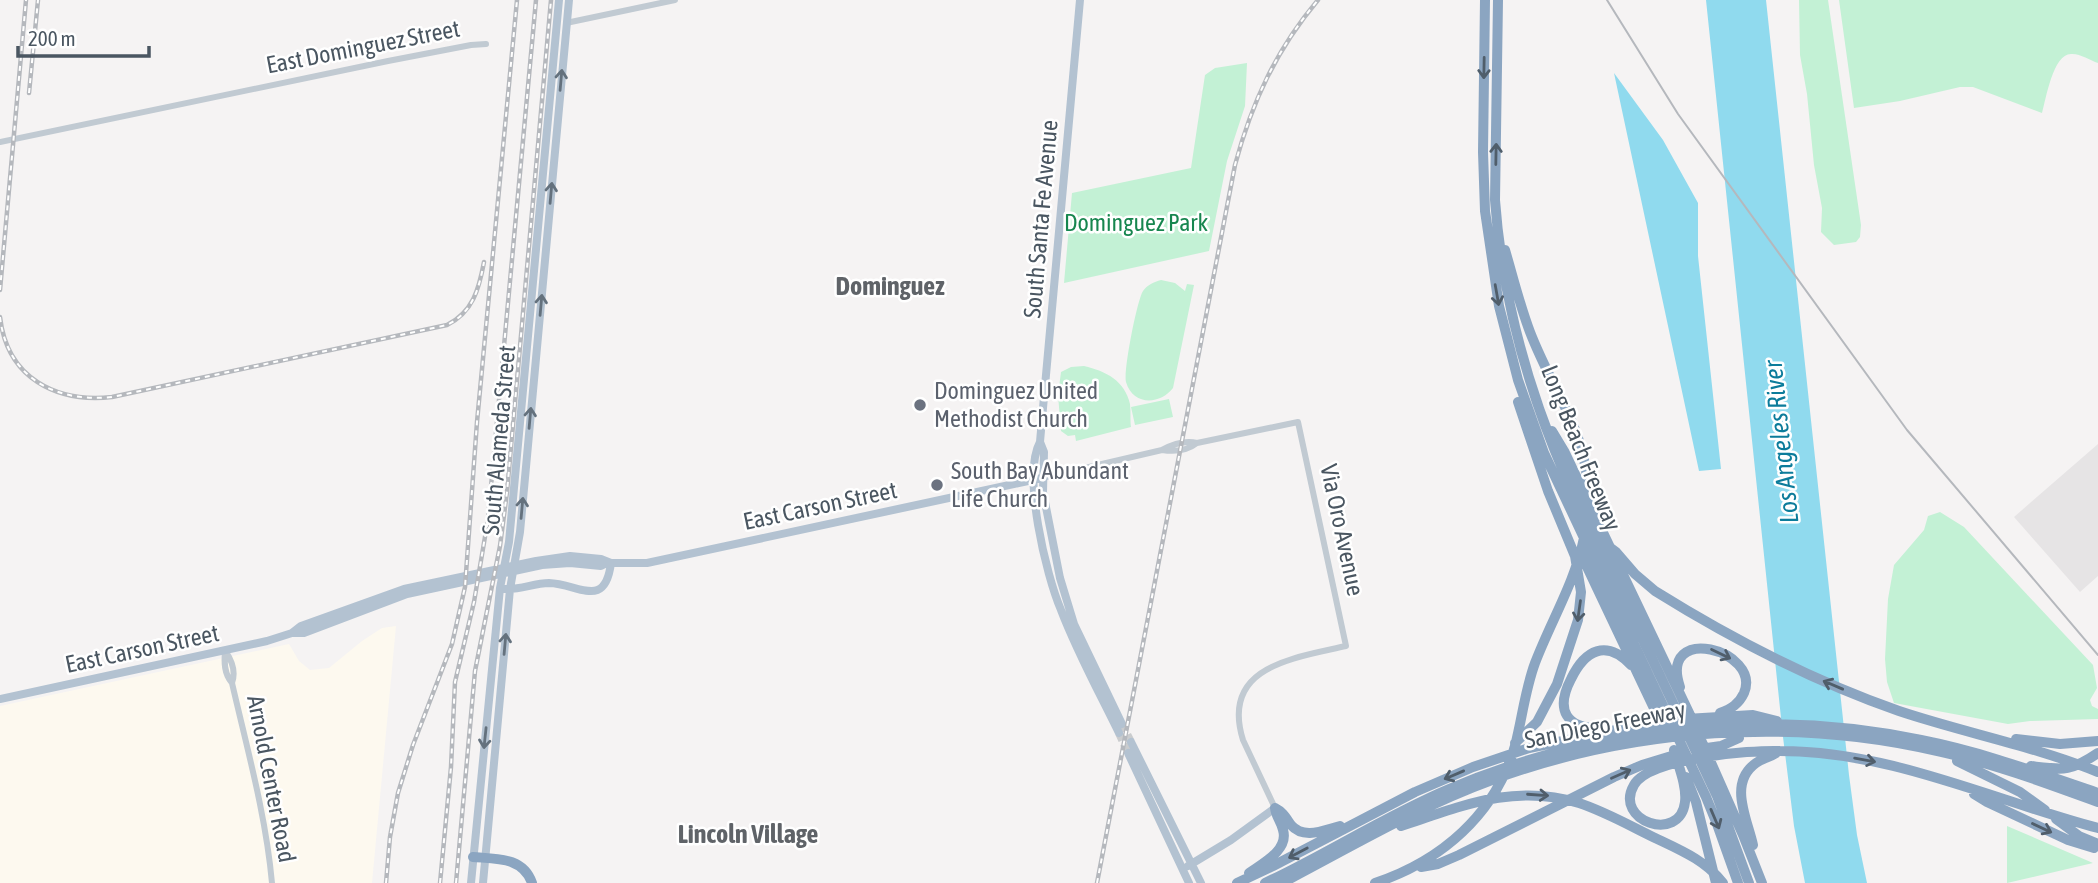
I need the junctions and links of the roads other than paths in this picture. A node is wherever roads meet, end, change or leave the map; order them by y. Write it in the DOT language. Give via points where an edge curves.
graph roads {
  1 [pos="559,0"];
  2 [pos="569,0"];
  3 [pos="675,0"];
  4 [pos="1080,0"];
  5 [pos="1485,0"];
  6 [pos="1499,0"];
  7 [pos="562,23"];
  8 [pos="486,44"];
  9 [pos="0,142"];
  10 [pos="1496,219"];
  11 [pos="1504,330"];
  12 [pos="1538,410"];
  13 [pos="1298,422"];
  14 [pos="1037,479"];
  15 [pos="1544,479"];
  16 [pos="1608,546"];
  17 [pos="609,563"];
  18 [pos="500,588"];
  19 [pos="510,589"];
  20 [pos="225,651"];
  21 [pos="1636,671"];
  22 [pos="0,699"];
  23 [pos="1690,715"];
  24 [pos="1640,725"];
  25 [pos="1120,728"];
  26 [pos="1754,728"];
  27 [pos="1715,735"];
  28 [pos="1984,736"];
  29 [pos="1653,739"];
  30 [pos="2098,741"];
  31 [pos="1130,742"];
  32 [pos="1895,742"];
  33 [pos="1674,750"];
  34 [pos="1128,753"];
  35 [pos="2098,753"];
  36 [pos="1757,757"];
  37 [pos="1493,760"];
  38 [pos="1957,761"];
  39 [pos="1664,762"];
  40 [pos="2010,763"];
  41 [pos="2097,771"];
  42 [pos="1959,784"];
  43 [pos="2098,800"];
  44 [pos="1275,808"];
  45 [pos="1358,821"];
  46 [pos="1399,826"];
  47 [pos="2098,828"];
  48 [pos="2098,846"];
  49 [pos="473,860"];
  50 [pos="485,861"];
  51 [pos="1191,864"];
  52 [pos="1182,869"];
  53 [pos="1413,869"];
  54 [pos="1758,872"];
  55 [pos="272,883"];
  56 [pos="471,883"];
  57 [pos="483,883"];
  58 [pos="525,883"];
  59 [pos="532,883"];
  60 [pos="1189,883"];
  61 [pos="1201,883"];
  62 [pos="1237,883"];
  63 [pos="1265,883"];
  64 [pos="1276,883"];
  65 [pos="1282,883"];
  66 [pos="1293,883"];
  67 [pos="1376,883"];
  68 [pos="1716,883"];
  69 [pos="1723,883"];
  70 [pos="1738,883"];
  71 [pos="1749,883"];
  72 [pos="1762,883"];
  1 -- 7 [label="main road, South Alameda Street"];
  2 -- 7 [label="main road, South Alameda Street"];
  3 -- 7 [label="street"];
  4 -- 14 [label="main road, South Santa Fe Avenue" via="1040,442 1035,451"];
  5 -- 11 [label="highway, Long Beach Freeway, one-way" via="1484,190"];
  10 -- 6 [label="highway, Long Beach Freeway, one-way"];
  7 -- 18 [label="main road, South Alameda Street" via="509,542"];
  19 -- 7 [label="main road, South Alameda Street, one-way" via="520,531"];
  8 -- 9 [label="street, East Dominguez Street" via="374,63"];
  10 -- 12 [label="highway, Long Beach Freeway" via="1512,318"];
  10 -- 53 [label="highway" via="1530,333 1573,422 1586,467 1585,533 1579,559 1535,664 1504,775 1469,827"];
  11 -- 15 [label="highway" via="1503,346 1512,380"];
  11 -- 70 [label="highway, Long Beach Freeway, one-way" via="1544,453 1706,797"];
  12 -- 16 [label="highway" via="1564,451"];
  12 -- 71 [label="highway, Long Beach Freeway" via="1717,796"];
  13 -- 14 [label="street, East Carson Street"];
  13 -- 44 [label="street, Via Oro Avenue" via="1346,646 1272,664 1243,694 1239,706 1242,740"];
  14 -- 17 [label="main road, East Carson Street" via="647,563"];
  14 -- 25 [label="main road, South Santa Fe Avenue" via="1037,514 1053,588 1070,632"];
  15 -- 21 [label="highway"];
  15 -- 37 [label="highway, one-way" via="1579,573 1578,621 1544,712 1530,730"];
  16 -- 23 [label="highway"];
  28 -- 16 [label="highway, one-way" via="1897,710 1809,675 1655,591"];
  17 -- 19 [label="main road" via="607,582 597,591 546,583"];
  17 -- 20 [label="main road, East Carson Street" via="570,556 438,584 304,634 292,633"];
  18 -- 19 [label="main road"];
  18 -- 49 [label="main road, South Alameda Street, one-way"];
  50 -- 19 [label="main road, South Alameda Street, one-way"];
  20 -- 22 [label="main road, East Carson Street"];
  20 -- 55 [label="street, Arnold Center Road" via="235,676 232,683"];
  21 -- 24 [label="highway" via="1614,652 1591,653 1579,664 1563,703 1568,718 1583,727"];
  21 -- 33 [label="highway"];
  23 -- 27 [label="highway, one-way" via="1678,680 1682,657 1694,648 1707,648 1739,665 1745,674 1744,694"];
  23 -- 54 [label="highway"];
  24 -- 27 [label="highway"];
  24 -- 37 [label="highway" via="1554,741"];
  26 -- 27 [label="highway"];
  26 -- 27 [label="highway"];
  26 -- 27 [label="highway, San Diego Freeway" via="1740,737"];
  26 -- 32 [label="highway, San Diego Freeway" via="1812,738"];
  26 -- 32 [label="highway, San Diego Freeway" via="1846,729"];
  27 -- 29 [label="highway, San Diego Freeway"];
  27 -- 36 [label="highway"];
  27 -- 39 [label="highway"];
  28 -- 30 [label="highway" via="2052,744"];
  28 -- 41 [label="highway"];
  29 -- 46 [label="highway, San Diego Freeway" via="1522,775"];
  29 -- 63 [label="highway, San Diego Freeway" via="1563,751 1468,781"];
  29 -- 64 [label="highway" via="1567,754 1492,777 1425,805"];
  29 -- 65 [label="highway" via="1493,780 1420,811"];
  31 -- 51 [label="main road"];
  32 -- 38 [label="highway, San Diego Freeway"];
  32 -- 40 [label="highway, San Diego Freeway" via="1937,743"];
  32 -- 43 [label="highway" via="1940,751"];
  33 -- 39 [label="highway" via="1684,807 1669,823 1650,824 1634,811 1632,790 1643,775"];
  33 -- 68 [label="highway" via="1696,802"];
  34 -- 52 [label="main road"];
  35 -- 40 [label="highway" via="2065,769"];
  36 -- 42 [label="highway, one-way" via="1780,751 1840,755"];
  36 -- 54 [label="highway" via="1741,786 1741,798"];
  37 -- 45 [label="highway, one-way"];
  38 -- 43 [label="highway, San Diego Freeway"];
  38 -- 48 [label="highway" via="2026,795"];
  53 -- 39 [label="highway, one-way" via="1459,855 1627,771"];
  40 -- 43 [label="highway, San Diego Freeway"];
  42 -- 47 [label="highway"];
  42 -- 48 [label="highway, one-way" via="2061,837"];
  44 -- 45 [label="highway" via="1303,833"];
  44 -- 51 [label="main road"];
  44 -- 62 [label="highway" via="1284,833 1282,845"];
  45 -- 62 [label="highway, one-way"];
  46 -- 66 [label="highway, San Diego Freeway"];
  46 -- 69 [label="highway, one-way" via="1499,796 1556,797 1596,810 1686,853"];
  49 -- 50 [label="highway"];
  49 -- 56 [label="main road, South Alameda Street"];
  50 -- 57 [label="main road, South Alameda Street"];
  50 -- 58 [label="highway" via="513,869"];
  50 -- 59 [label="highway" via="514,862 525,869"];
  51 -- 52 [label="main road"];
  51 -- 61 [label="main road"];
  52 -- 60 [label="main road"];
  53 -- 67 [label="highway"];
  54 -- 72 [label="highway"];
}
